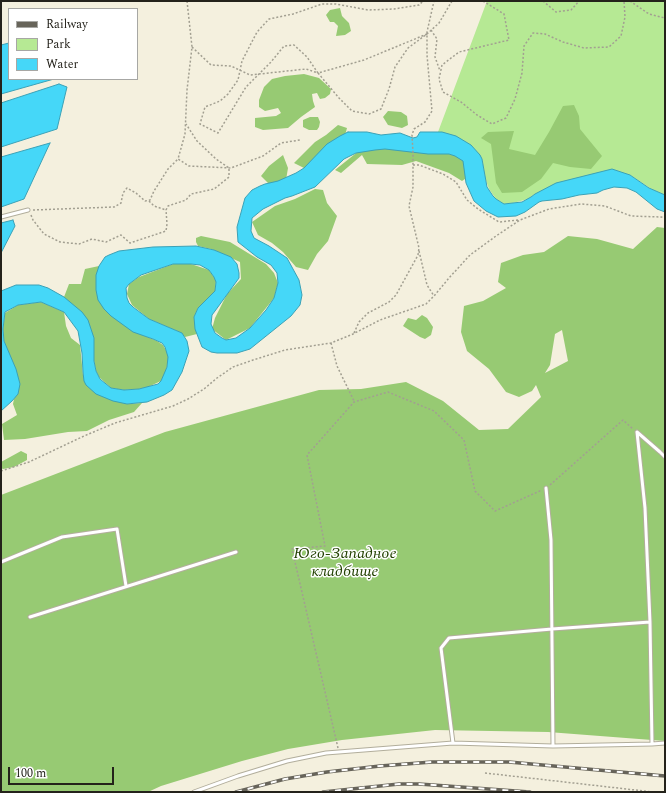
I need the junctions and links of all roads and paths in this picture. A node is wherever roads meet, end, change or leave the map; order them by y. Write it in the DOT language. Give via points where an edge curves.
graph roads {
  1 [pos="187,1"];
  2 [pos="423,1"];
  3 [pos="434,1"];
  4 [pos="452,1"];
  5 [pos="483,1"];
  6 [pos="543,1"];
  7 [pos="579,1"];
  8 [pos="624,1"];
  9 [pos="630,1"];
  10 [pos="665,18"];
  11 [pos="431,30"];
  12 [pos="427,34"];
  13 [pos="192,47"];
  14 [pos="240,70"];
  15 [pos="318,73"];
  16 [pos="440,73"];
  17 [pos="259,74"];
  18 [pos="186,124"];
  19 [pos="300,140"];
  20 [pos="178,159"];
  21 [pos="413,165"];
  22 [pos="229,168"];
  23 [pos="149,201"];
  24 [pos="28,210"];
  25 [pos="166,210"];
  26 [pos="1,217"];
  27 [pos="665,218"];
  28 [pos="520,220"];
  29 [pos="419,248"];
  30 [pos="434,296"];
  31 [pos="354,334"];
  32 [pos="330,343"];
  33 [pos="354,402"];
  34 [pos="638,432"];
  35 [pos="665,457"];
  36 [pos="1,472"];
  37 [pos="546,488"];
  38 [pos="236,552"];
  39 [pos="1,562"];
  40 [pos="126,586"];
  41 [pos="30,617"];
  42 [pos="650,622"];
  43 [pos="552,629"];
  44 [pos="453,743"];
  45 [pos="665,743"];
  46 [pos="652,744"];
  47 [pos="553,746"];
  48 [pos="339,752"];
  49 [pos="485,773"];
  50 [pos="194,792"];
  51 [pos="654,792"];
  1 -- 13 [label="path"];
  2 -- 14 [label="path" via="394,9 368,10 322,4 269,19 256,32"];
  3 -- 12 [label="path"];
  4 -- 11 [label="path" via="439,23"];
  5 -- 16 [label="path" via="504,14 509,40 459,52 442,65"];
  6 -- 7 [label="path" via="556,12 571,10"];
  8 -- 16 [label="path" via="626,17 621,36 609,47 584,48 545,34 533,33 524,46 522,73 515,99 506,118 492,124 443,92"];
  9 -- 10 [label="path" via="649,14"];
  11 -- 12 [label="path"];
  11 -- 16 [label="path" via="437,39 434,57"];
  12 -- 15 [label="path" via="364,60"];
  12 -- 15 [label="path" via="408,48 395,67 381,109 369,114 352,111"];
  12 -- 21 [label="path" via="432,111 425,122 414,129"];
  13 -- 14 [label="path" via="211,65 231,66"];
  13 -- 18 [label="path"];
  14 -- 17 [label="path" via="250,75"];
  14 -- 17 [label="path" via="238,80 228,94 220,101 205,107 200,124 218,133 246,87"];
  15 -- 17 [label="path" via="306,69"];
  15 -- 17 [label="path" via="294,45 284,46"];
  18 -- 20 [label="path"];
  18 -- 22 [label="path" via="197,141"];
  19 -- 22 [label="path" via="281,143 263,156"];
  20 -- 22 [label="path" via="188,166"];
  20 -- 23 [label="path" via="168,169"];
  21 -- 28 [label="path" via="444,174 456,182 467,200 499,222"];
  21 -- 29 [label="path" via="413,187 408,206"];
  22 -- 25 [label="path" via="229,177 214,190 191,194 186,200 168,206"];
  23 -- 24 [label="path" via="145,201 127,188 121,203 114,207"];
  23 -- 25 [label="path" via="154,206"];
  24 -- 25 [label="path" via="44,234 60,242 79,244 92,239 106,242 121,235 130,243 166,231"];
  24 -- 26 [label="lane"];
  27 -- 28 [label="path" via="631,216 605,206 581,204 549,210"];
  28 -- 30 [label="path" via="470,255"];
  29 -- 30 [label="path" via="427,285"];
  29 -- 31 [label="path" via="418,255 396,295 389,302 368,313 359,322"];
  30 -- 31 [label="path" via="426,304 380,320"];
  31 -- 32 [label="path"];
  32 -- 33 [label="path" via="337,366"];
  32 -- 36 [label="path" via="285,350 234,367 188,400 115,423"];
  33 -- 37 [label="path" via="388,392 434,411 464,440 475,491 495,511"];
  33 -- 48 [label="path" via="306,455 325,546 292,549"];
  34 -- 35 [label="lane"];
  34 -- 37 [label="path" via="623,420"];
  34 -- 42 [label="lane" via="645,508"];
  37 -- 43 [label="lane" via="551,540"];
  38 -- 40 [label="lane"];
  39 -- 40 [label="lane" via="62,537 117,529"];
  40 -- 41 [label="lane"];
  42 -- 43 [label="lane"];
  42 -- 46 [label="lane"];
  43 -- 44 [label="lane" via="449,638 441,648"];
  43 -- 47 [label="lane"];
  44 -- 47 [label="lane"];
  44 -- 48 [label="lane"];
  45 -- 46 [label="lane"];
  46 -- 47 [label="lane"];
  48 -- 50 [label="lane" via="287,761"];
  49 -- 51 [label="path"];
}
